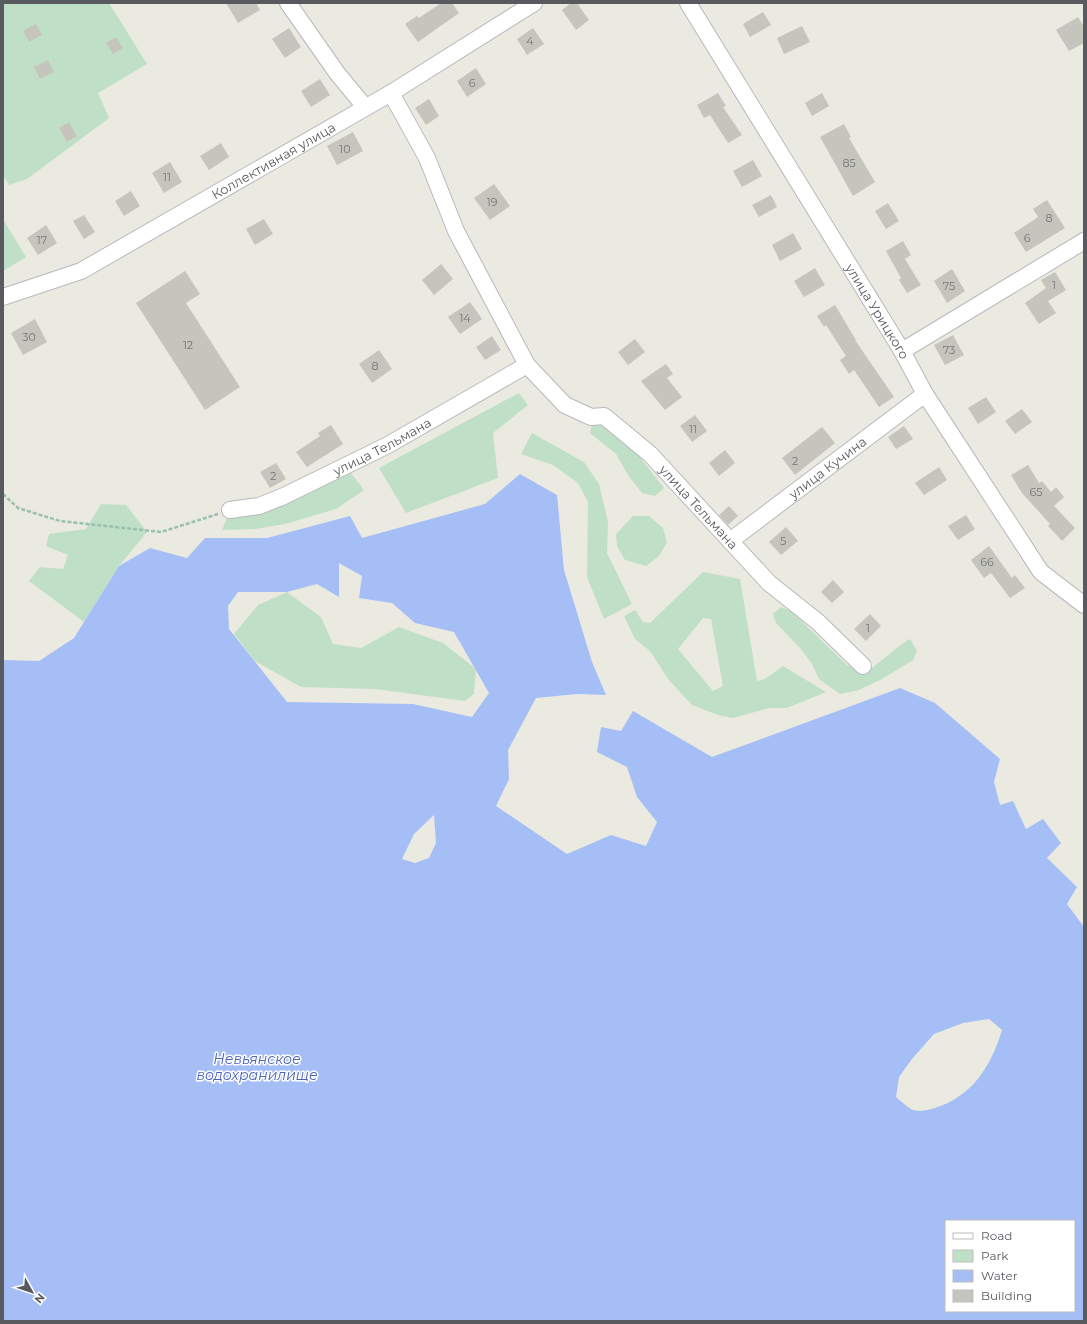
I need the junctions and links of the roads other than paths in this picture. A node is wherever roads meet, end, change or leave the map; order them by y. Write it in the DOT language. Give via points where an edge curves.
graph roads {
  1 [pos="288,3"];
  2 [pos="534,3"];
  3 [pos="688,3"];
  4 [pos="391,93"];
  5 [pos="365,107"];
  6 [pos="1084,241"];
  7 [pos="3,297"];
  8 [pos="902,351"];
  9 [pos="527,365"];
  10 [pos="926,394"];
  11 [pos="230,510"];
  12 [pos="730,541"];
  13 [pos="1084,605"];
  14 [pos="863,666"];
  1 -- 5 [label="street" via="337,73"];
  2 -- 4 [label="street, Коллективная улица"];
  3 -- 8 [label="street, улица Урицкого"];
  4 -- 5 [label="street, Коллективная улица"];
  4 -- 9 [label="street, улица Тельмана" via="427,158 456,231"];
  5 -- 7 [label="street, Коллективная улица" via="81,271"];
  6 -- 8 [label="street"];
  8 -- 10 [label="street, улица Урицкого"];
  9 -- 11 [label="street, улица Тельмана" via="388,445 284,496 259,506"];
  9 -- 12 [label="street, улица Тельмана" via="565,405 591,417 604,416 628,434 650,454"];
  10 -- 12 [label="street, улица Кучина"];
  10 -- 13 [label="street, улица Урицкого" via="1041,572"];
  12 -- 14 [label="street, улица Тельмана" via="769,583 818,622"];
}
